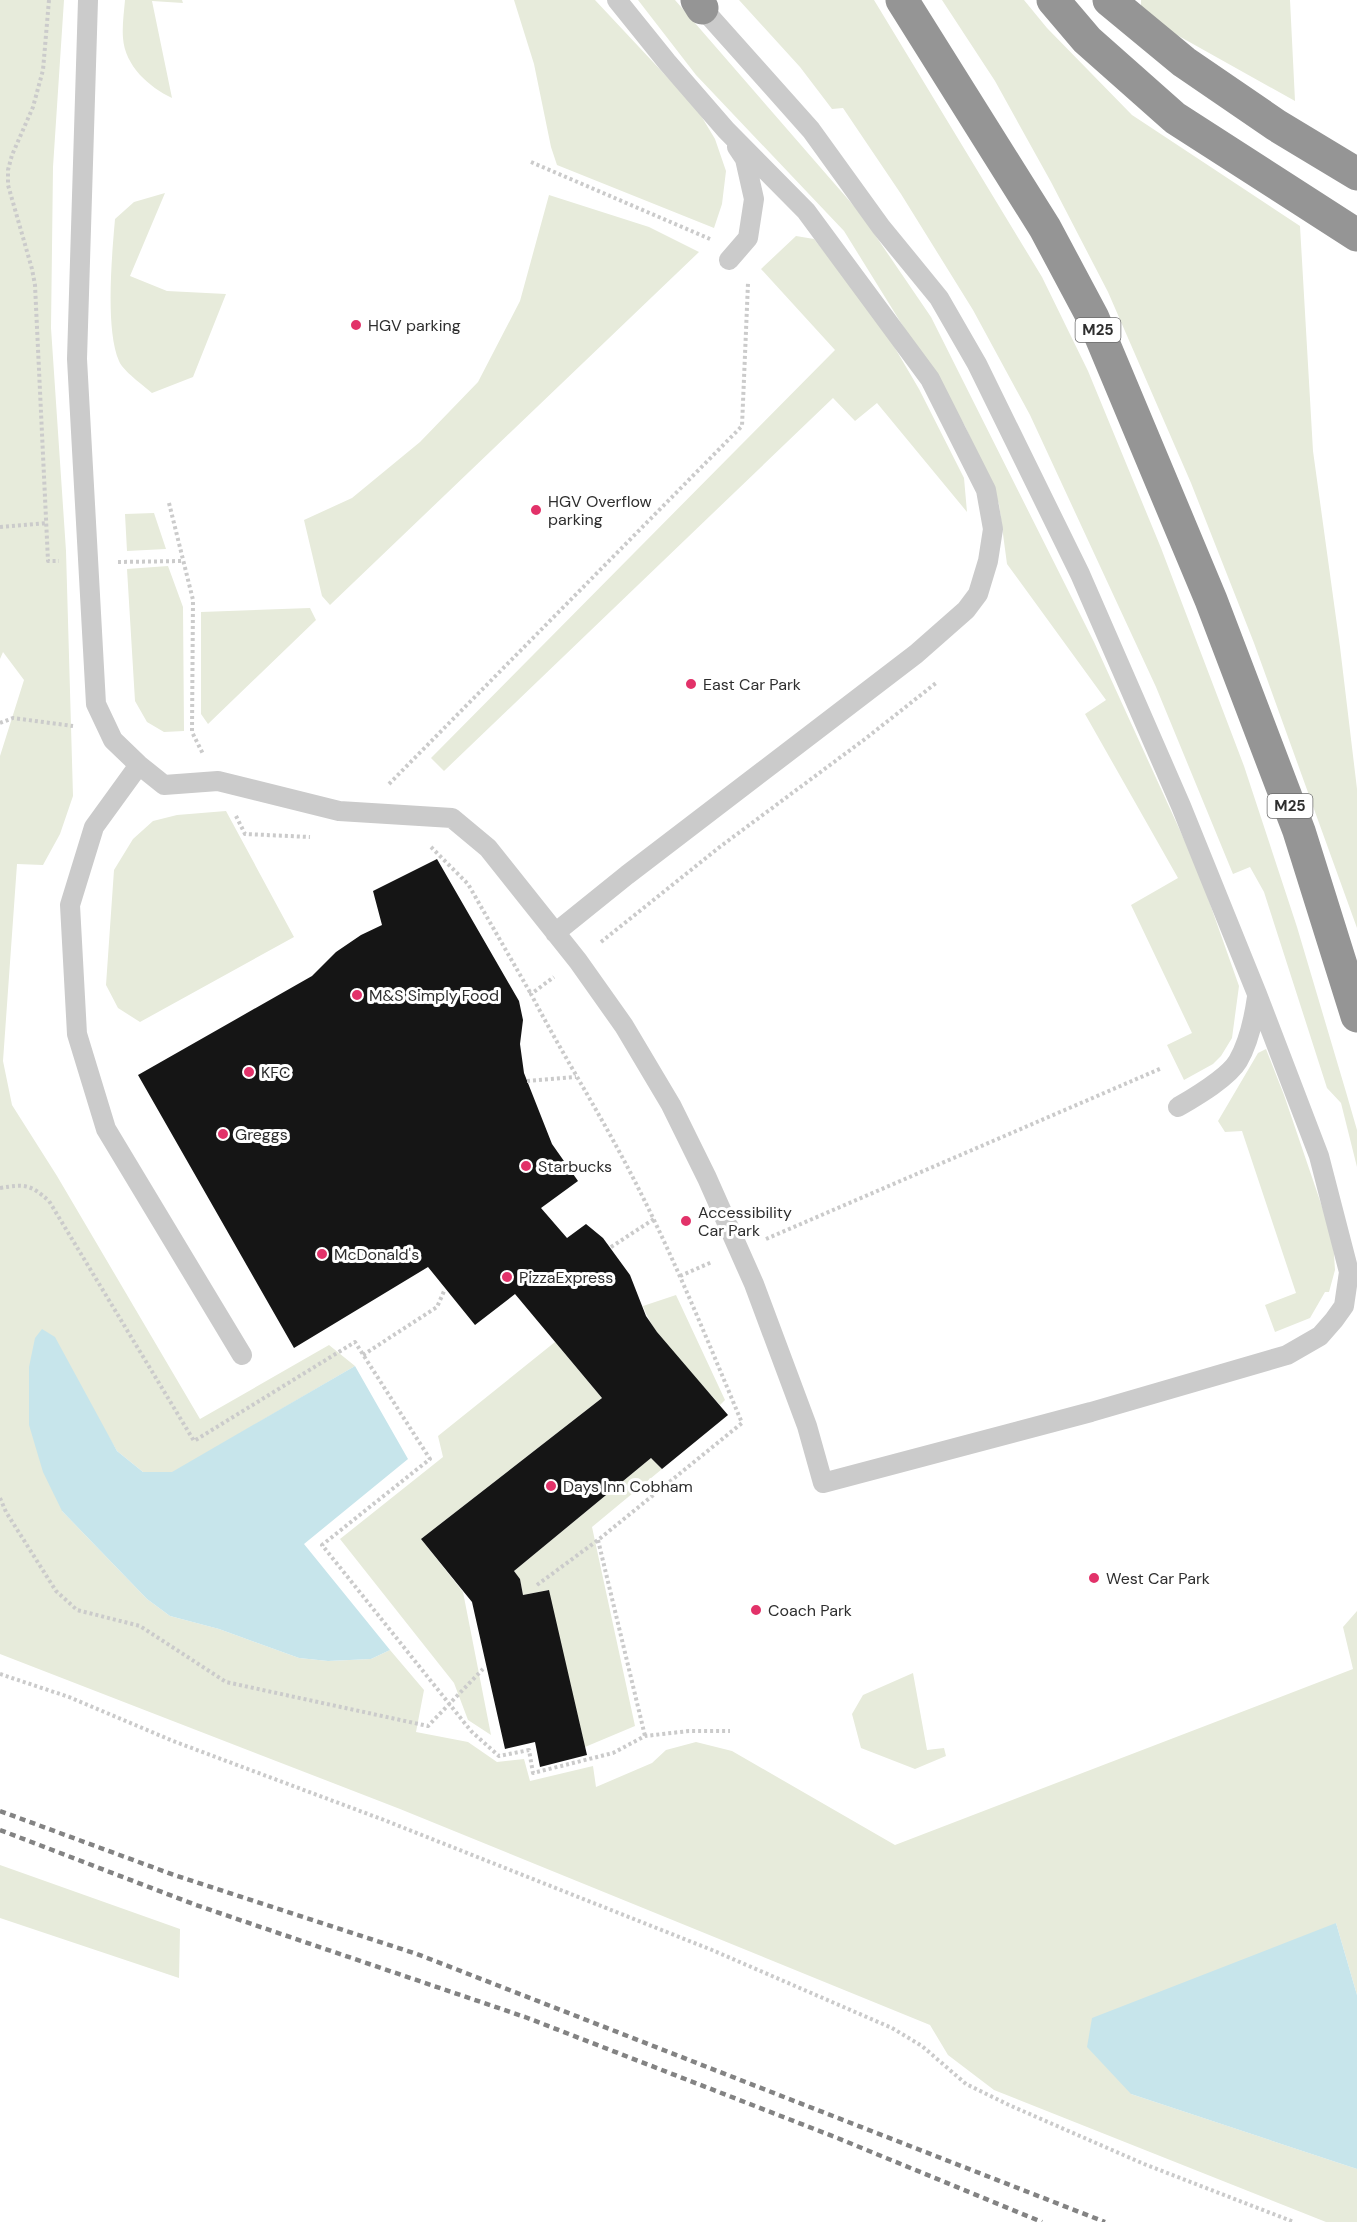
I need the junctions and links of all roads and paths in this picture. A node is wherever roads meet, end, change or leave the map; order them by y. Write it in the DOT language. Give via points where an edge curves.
graph roads {
  1 [pos="49,0"];
  2 [pos="88,0"];
  3 [pos="617,0"];
  4 [pos="902,0"];
  5 [pos="1053,0"];
  6 [pos="1109,0"];
  7 [pos="698,3"];
  8 [pos="726,130"];
  9 [pos="531,162"];
  10 [pos="1357,174"];
  11 [pos="1357,235"];
  12 [pos="729,260"];
  13 [pos="169,502"];
  14 [pos="46,523"];
  15 [pos="0,527"];
  16 [pos="183,561"];
  17 [pos="89,562"];
  18 [pos="0,723"];
  19 [pos="113,740"];
  20 [pos="139,765"];
  21 [pos="218,781"];
  22 [pos="361,812"];
  23 [pos="313,837"];
  24 [pos="428,844"];
  25 [pos="555,933"];
  26 [pos="531,994"];
  27 [pos="1257,994"];
  28 [pos="1357,1016"];
  29 [pos="1162,1068"];
  30 [pos="576,1077"];
  31 [pos="527,1081"];
  32 [pos="1178,1107"];
  33 [pos="0,1188"];
  34 [pos="654,1219"];
  35 [pos="611,1247"];
  36 [pos="739,1251"];
  37 [pos="680,1276"];
  38 [pos="445,1288"];
  39 [pos="242,1355"];
  40 [pos="363,1355"];
  41 [pos="0,1498"];
  42 [pos="598,1540"];
  43 [pos="483,1669"];
  44 [pos="0,1674"];
  45 [pos="450,1704"];
  46 [pos="730,1731"];
  47 [pos="645,1736"];
  48 [pos="1294,2222"];
  1 -- 14 [label="path" via="43,70 8,170 35,285"];
  2 -- 17 [label="lane" via="78,359"];
  3 -- 8 [label="lane"];
  4 -- 28 [label="highway, M25" via="1045,228 1093,318 1211,600 1299,831"];
  5 -- 11 [label="highway" via="1087,40 1175,118"];
  6 -- 10 [label="highway" via="1184,62"];
  7 -- 27 [label="lane" via="812,130 939,298 977,364 1133,693"];
  8 -- 12 [label="lane" via="745,159 754,199 748,238"];
  8 -- 25 [label="lane" via="806,211 930,379 986,490 993,529 988,561 978,594 966,610 916,654"];
  9 -- 12 [label="path" via="712,240"];
  12 -- 22 [label="path" via="748,283 742,426"];
  13 -- 16 [label="path"];
  14 -- 15 [label="path"];
  14 -- 17 [label="path" via="48,561"];
  16 -- 17 [label="path"];
  16 -- 21 [label="path" via="193,600 192,732"];
  17 -- 19 [label="lane" via="96,704"];
  18 -- 19 [label="path" via="12,718 69,724"];
  19 -- 20 [label="lane"];
  20 -- 21 [label="lane" via="165,785"];
  20 -- 39 [label="lane" via="94,827 70,905 77,1034 106,1129"];
  21 -- 22 [label="lane" via="339,811"];
  21 -- 23 [label="path" via="245,834"];
  22 -- 25 [label="lane" via="452,818 488,848"];
  24 -- 26 [label="path" via="468,884"];
  25 -- 36 [label="lane" via="624,1026 671,1105"];
  27 -- 32 [label="lane" via="1253,1022 1238,1062 1206,1090"];
  27 -- 36 [label="lane" via="1319,1156 1349,1272 1344,1306 1334,1320 1320,1336 1287,1355 823,1483 783,1357"];
  29 -- 36 [label="path"];
  30 -- 31 [label="path"];
  33 -- 40 [label="path" via="34,1188 49,1201 194,1442 355,1342"];
  34 -- 35 [label="path"];
  36 -- 37 [label="path"];
  38 -- 40 [label="path" via="437,1307"];
  40 -- 45 [label="path" via="429,1459 322,1545"];
  41 -- 45 [label="path" via="56,1592 77,1610 140,1626 226,1682 428,1726"];
  42 -- 47 [label="path"];
  43 -- 45 [label="path"];
  44 -- 48 [label="path" via="69,1697 712,1950 892,2028 922,2046 966,2084 1009,2105 1143,2164"];
  45 -- 47 [label="path" via="471,1731 499,1756 529,1750 533,1773 612,1753"];
  46 -- 47 [label="path"];
}
